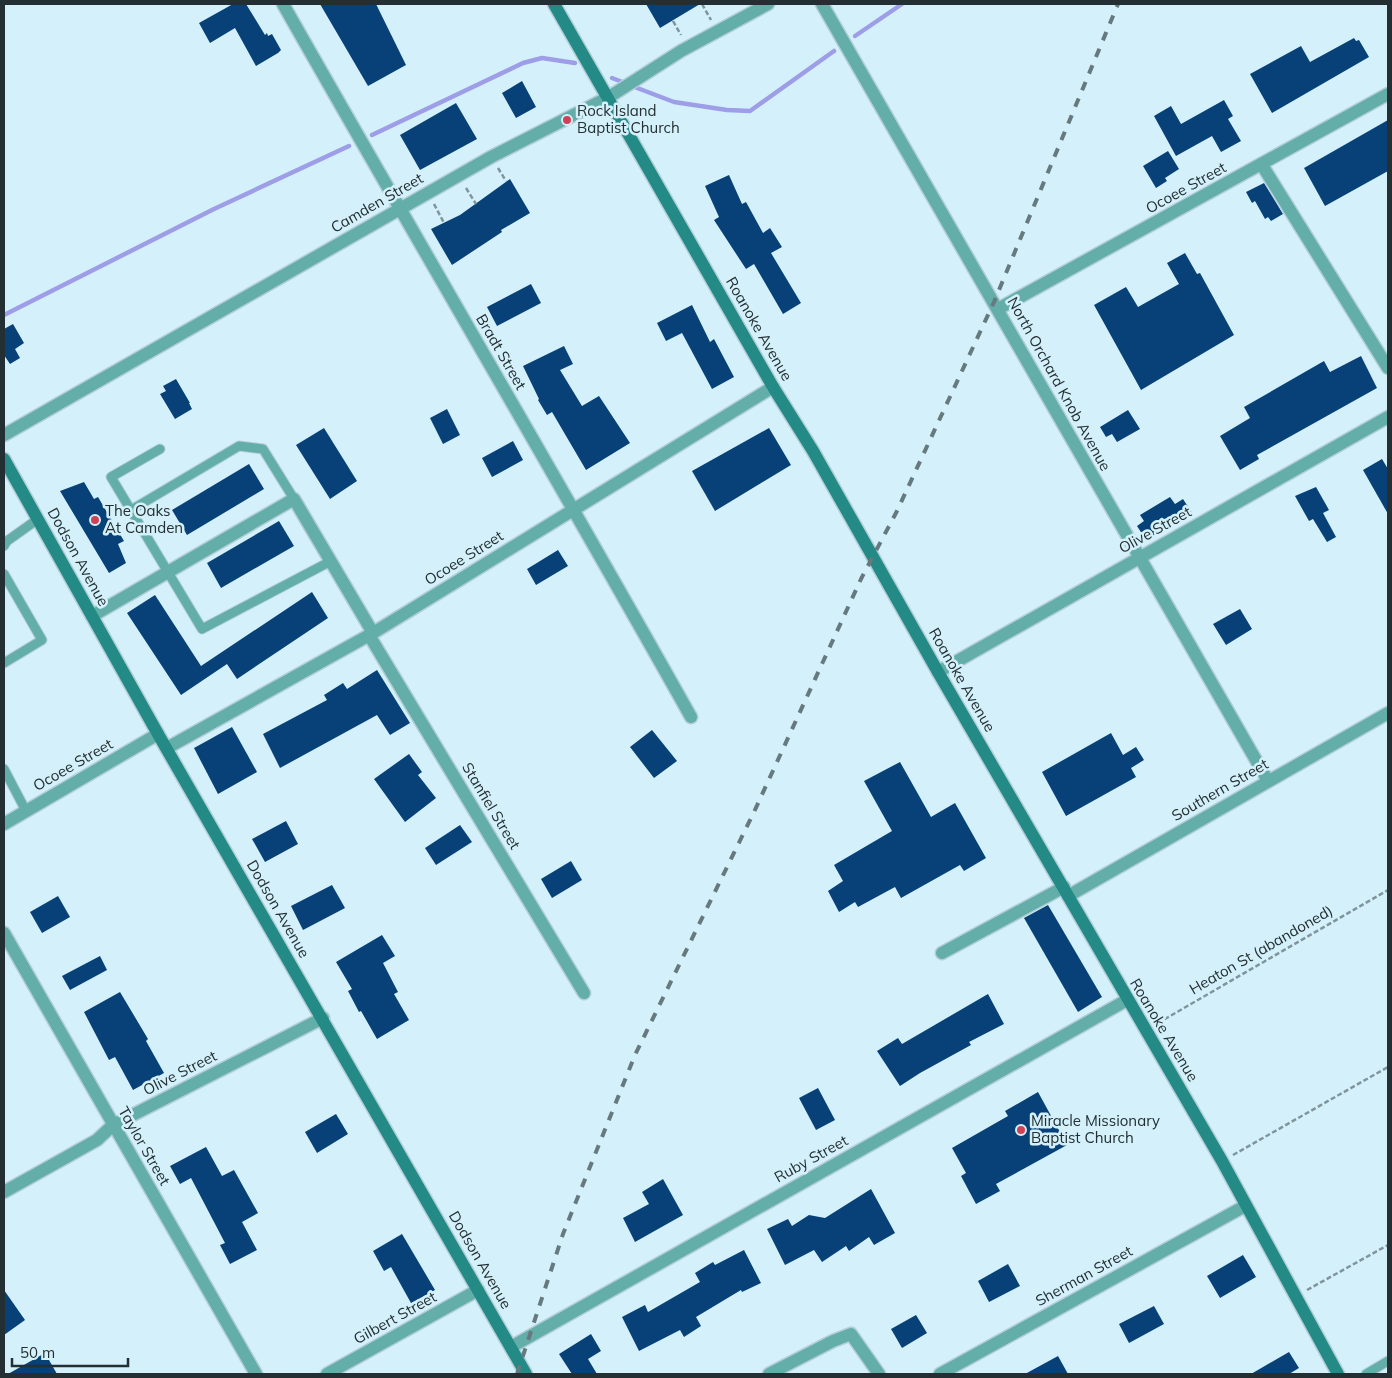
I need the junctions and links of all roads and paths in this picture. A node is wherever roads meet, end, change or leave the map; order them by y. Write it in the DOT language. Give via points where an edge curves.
graph roads {
  1 [pos="283,4"];
  2 [pos="554,4"];
  3 [pos="702,4"];
  4 [pos="768,4"];
  5 [pos="822,4"];
  6 [pos="718,31"];
  7 [pos="1388,94"];
  8 [pos="609,97"];
  9 [pos="1262,165"];
  10 [pos="459,175"];
  11 [pos="428,193"];
  12 [pos="476,204"];
  13 [pos="399,209"];
  14 [pos="444,223"];
  15 [pos="998,309"];
  16 [pos="1388,368"];
  17 [pos="773,387"];
  18 [pos="1388,417"];
  19 [pos="4,435"];
  20 [pos="160,449"];
  21 [pos="4,458"];
  22 [pos="294,499"];
  23 [pos="574,508"];
  24 [pos="130,510"];
  25 [pos="38,519"];
  26 [pos="4,546"];
  27 [pos="1138,558"];
  28 [pos="331,561"];
  29 [pos="168,572"];
  30 [pos="4,574"];
  31 [pos="92,616"];
  32 [pos="371,634"];
  33 [pos="4,663"];
  34 [pos="938,672"];
  35 [pos="1388,713"];
  36 [pos="691,717"];
  37 [pos="158,734"];
  38 [pos="167,748"];
  39 [pos="4,769"];
  40 [pos="1268,781"];
  41 [pos="26,811"];
  42 [pos="4,824"];
  43 [pos="1388,890"];
  44 [pos="1066,892"];
  45 [pos="4,933"];
  46 [pos="942,952"];
  47 [pos="584,993"];
  48 [pos="1127,1000"];
  49 [pos="322,1018"];
  50 [pos="1146,1029"];
  51 [pos="1388,1067"];
  52 [pos="113,1125"];
  53 [pos="1222,1161"];
  54 [pos="4,1192"];
  55 [pos="1245,1206"];
  56 [pos="1388,1244"];
  57 [pos="478,1290"];
  58 [pos="1295,1297"];
  59 [pos="511,1347"];
  60 [pos="1388,1361"];
  61 [pos="256,1374"];
  62 [pos="327,1374"];
  63 [pos="526,1374"];
  64 [pos="769,1374"];
  65 [pos="879,1374"];
  66 [pos="940,1374"];
  67 [pos="1338,1374"];
  68 [pos="1366,1374"];
  1 -- 13 [label="street, Bradt Street"];
  2 -- 8 [label="street, Roanoke Avenue"];
  3 -- 6 [label="path"];
  4 -- 6 [label="street, Camden Street"];
  5 -- 15 [label="street, North Orchard Knob Avenue"];
  6 -- 8 [label="street, Camden Street"];
  7 -- 9 [label="street, Ocoee Street"];
  8 -- 10 [label="street, Camden Street"];
  8 -- 17 [label="street, Roanoke Avenue"];
  9 -- 15 [label="street, Ocoee Street"];
  9 -- 16 [label="street"];
  10 -- 11 [label="street, Camden Street"];
  10 -- 12 [label="path"];
  11 -- 13 [label="street, Camden Street"];
  11 -- 14 [label="path"];
  13 -- 19 [label="street, Camden Street"];
  13 -- 23 [label="street, Bradt Street"];
  15 -- 27 [label="street, North Orchard Knob Avenue"];
  17 -- 23 [label="street, Ocoee Street"];
  17 -- 34 [label="street, Roanoke Avenue" via="813,451"];
  18 -- 27 [label="street, Olive Street"];
  20 -- 24 [label="lane" via="111,477"];
  21 -- 25 [label="street, Dodson Avenue"];
  22 -- 24 [label="lane" via="263,449 239,446"];
  22 -- 28 [label="street, Stanfiel Street"];
  22 -- 29 [label="street"];
  23 -- 32 [label="street, Ocoee Street"];
  23 -- 36 [label="street, Bradt Street"];
  24 -- 29 [label="lane"];
  25 -- 26 [label="lane"];
  25 -- 31 [label="street, Dodson Avenue"];
  27 -- 34 [label="street, Olive Street"];
  27 -- 40 [label="street, North Orchard Knob Avenue"];
  28 -- 29 [label="lane" via="202,629"];
  28 -- 32 [label="street, Stanfiel Street"];
  29 -- 31 [label="street"];
  30 -- 33 [label="lane" via="42,640"];
  31 -- 37 [label="street, Dodson Avenue"];
  32 -- 38 [label="street, Ocoee Street"];
  32 -- 47 [label="street, Stanfiel Street"];
  34 -- 44 [label="street, Roanoke Avenue"];
  35 -- 40 [label="street, Southern Street"];
  37 -- 38 [label="street, Dodson Avenue"];
  37 -- 41 [label="street, Ocoee Street"];
  38 -- 49 [label="street, Dodson Avenue"];
  39 -- 41 [label="lane"];
  40 -- 44 [label="street, Southern Street"];
  41 -- 42 [label="street, Ocoee Street"];
  43 -- 50 [label="path, Heaton St (abandoned)"];
  44 -- 46 [label="street, Southern Street"];
  44 -- 48 [label="street, Roanoke Avenue"];
  45 -- 52 [label="street, Taylor Street"];
  48 -- 50 [label="street, Roanoke Avenue"];
  48 -- 59 [label="street, Ruby Street"];
  49 -- 52 [label="street, Olive Street"];
  49 -- 57 [label="street, Dodson Avenue"];
  50 -- 53 [label="street, Roanoke Avenue"];
  51 -- 53 [label="path"];
  52 -- 54 [label="street, Olive Street" via="97,1140"];
  52 -- 61 [label="street, Taylor Street"];
  53 -- 55 [label="street, Roanoke Avenue"];
  55 -- 58 [label="street, Roanoke Avenue"];
  55 -- 66 [label="street, Sherman Street"];
  56 -- 58 [label="path"];
  57 -- 59 [label="street, Dodson Avenue"];
  57 -- 62 [label="street, Gilbert Street"];
  58 -- 67 [label="street, Roanoke Avenue"];
  59 -- 63 [label="street, Dodson Avenue"];
  60 -- 68 [label="lane"];
  64 -- 65 [label="street" via="851,1334"];
}
